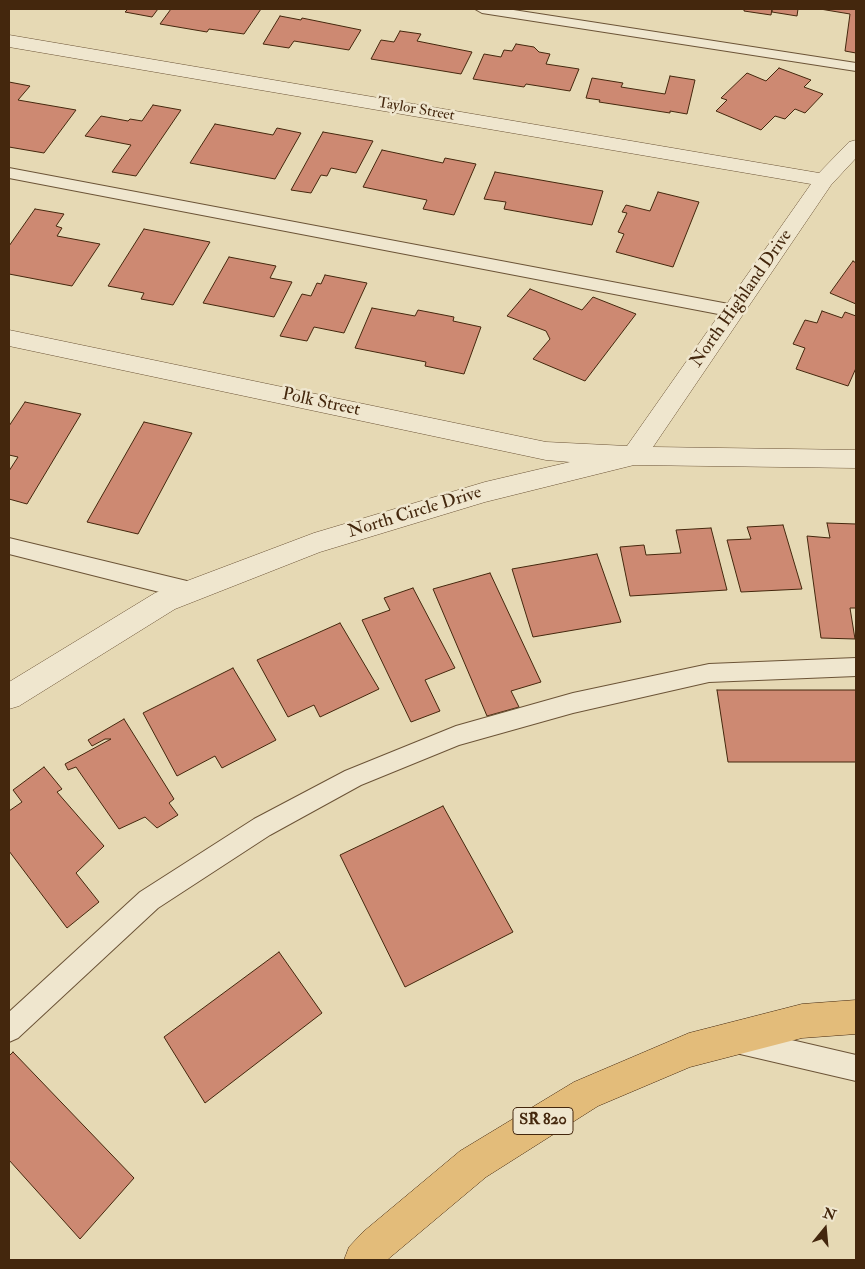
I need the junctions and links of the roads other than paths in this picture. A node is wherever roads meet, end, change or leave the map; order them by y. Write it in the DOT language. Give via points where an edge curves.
graph roads {
  1 [pos="482,9"];
  2 [pos="9,41"];
  3 [pos="856,67"];
  4 [pos="856,146"];
  5 [pos="9,173"];
  6 [pos="824,180"];
  7 [pos="734,311"];
  8 [pos="9,338"];
  9 [pos="634,456"];
  10 [pos="856,459"];
  11 [pos="9,546"];
  12 [pos="191,591"];
  13 [pos="856,667"];
  14 [pos="9,697"];
  15 [pos="856,1017"];
  16 [pos="9,1028"];
  17 [pos="734,1039"];
  18 [pos="856,1068"];
  19 [pos="362,1260"];
  1 -- 3 [label="lane"];
  2 -- 6 [label="street, Taylor Street"];
  4 -- 6 [label="street, North Highland Drive"];
  5 -- 7 [label="lane"];
  6 -- 7 [label="street, North Highland Drive"];
  7 -- 9 [label="street, North Highland Drive"];
  8 -- 9 [label="street, Polk Street" via="546,451"];
  9 -- 10 [label="street, North Circle Drive"];
  9 -- 12 [label="street, North Circle Drive" via="485,492 314,543"];
  11 -- 12 [label="lane"];
  12 -- 14 [label="street, North Circle Drive" via="165,601"];
  13 -- 16 [label="lane" via="708,673 573,703 456,736 353,778 262,827 149,900"];
  15 -- 17 [label="highway, SR 820" via="802,1021"];
  17 -- 18 [label="lane"];
  17 -- 19 [label="highway, SR 820" via="689,1050 586,1094 473,1164"];
}
